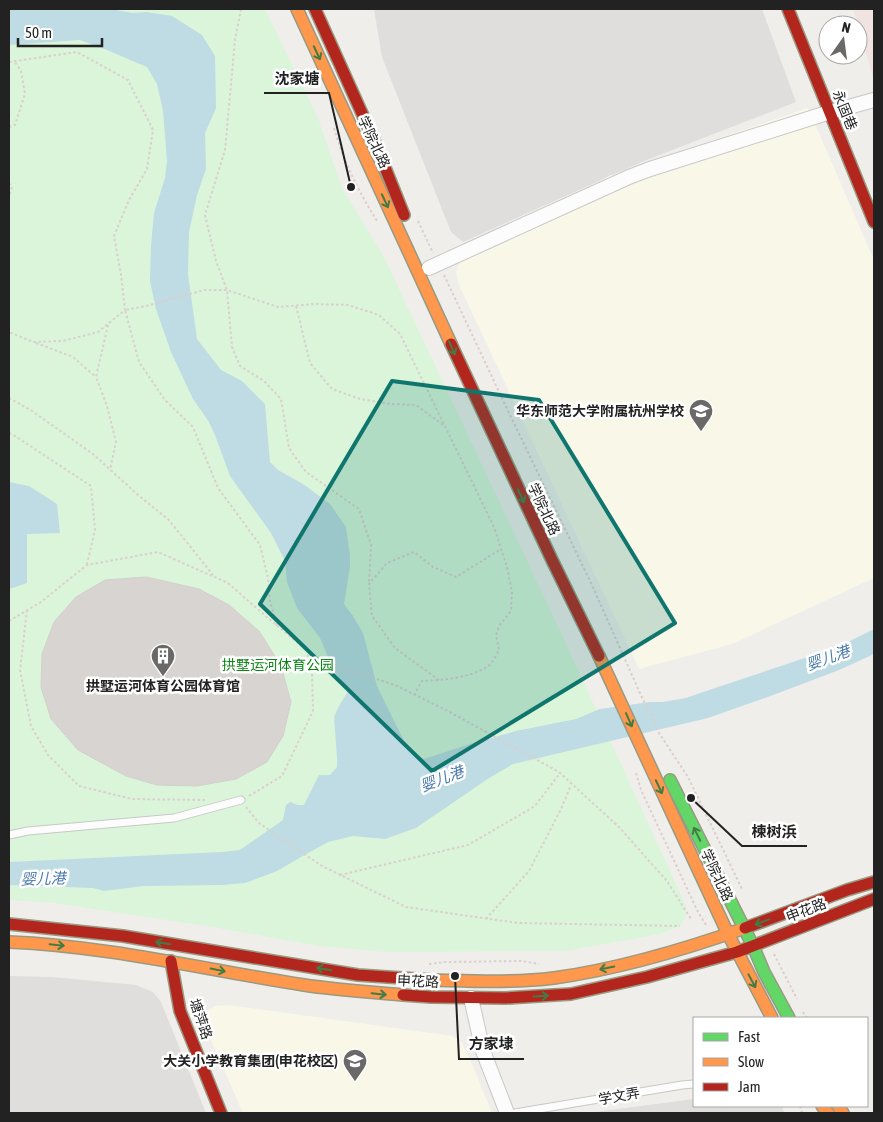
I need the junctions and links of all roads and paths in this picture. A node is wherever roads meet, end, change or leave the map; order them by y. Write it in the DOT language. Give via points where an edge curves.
graph roads {
  1 [pos="241,9"];
  2 [pos="296,9"];
  3 [pos="315,9"];
  4 [pos="788,9"];
  5 [pos="9,62"];
  6 [pos="15,62"];
  7 [pos="874,100"];
  8 [pos="830,112"];
  9 [pos="9,126"];
  10 [pos="9,183"];
  11 [pos="9,196"];
  12 [pos="874,222"];
  13 [pos="414,224"];
  14 [pos="432,267"];
  15 [pos="227,290"];
  16 [pos="296,306"];
  17 [pos="125,310"];
  18 [pos="108,324"];
  19 [pos="9,332"];
  20 [pos="33,342"];
  21 [pos="96,377"];
  22 [pos="9,398"];
  23 [pos="445,427"];
  24 [pos="9,433"];
  25 [pos="110,470"];
  26 [pos="501,549"];
  27 [pos="87,566"];
  28 [pos="215,577"];
  29 [pos="369,584"];
  30 [pos="27,610"];
  31 [pos="9,621"];
  32 [pos="277,626"];
  33 [pos="307,650"];
  34 [pos="439,680"];
  35 [pos="414,694"];
  36 [pos="659,733"];
  37 [pos="560,773"];
  38 [pos="667,774"];
  39 [pos="571,784"];
  40 [pos="204,800"];
  41 [pos="242,800"];
  42 [pos="9,835"];
  43 [pos="340,875"];
  44 [pos="874,882"];
  45 [pos="874,899"];
  46 [pos="486,919"];
  47 [pos="691,919"];
  48 [pos="9,924"];
  49 [pos="680,926"];
  50 [pos="743,929"];
  51 [pos="728,934"];
  52 [pos="9,942"];
  53 [pos="753,946"];
  54 [pos="737,952"];
  55 [pos="171,961"];
  56 [pos="427,964"];
  57 [pos="540,964"];
  58 [pos="470,998"];
  59 [pos="771,1017"];
  60 [pos="788,1017"];
  61 [pos="693,1084"];
  62 [pos="222,1113"];
  63 [pos="506,1113"];
  64 [pos="515,1113"];
  1 -- 15 [label="path" via="225,150 205,215"];
  2 -- 51 [label="main road, 学院北路, one-way"];
  3 -- 13 [label="main road, 学院北路"];
  4 -- 8 [label="main road, 永固巷"];
  5 -- 6 [label="path"];
  6 -- 9 [label="path" via="21,71 25,94 15,125"];
  6 -- 17 [label="path" via="76,52 128,80 153,130 147,169 114,236"];
  7 -- 8 [label="street"];
  8 -- 12 [label="main road, 永固巷"];
  8 -- 14 [label="street" via="650,168"];
  10 -- 11 [label="path" via="12,187"];
  13 -- 14 [label="path"];
  14 -- 36 [label="path" via="592,585"];
  15 -- 16 [label="path" via="278,307"];
  15 -- 17 [label="path" via="204,290"];
  15 -- 29 [label="path" via="232,347 240,366 264,381 281,399 289,448 306,472 359,509 371,545"];
  16 -- 23 [label="path" via="310,364 332,389 360,399 416,405"];
  16 -- 23 [label="path" via="348,304 379,315 400,334"];
  17 -- 18 [label="path"];
  17 -- 32 [label="path" via="139,362 166,400 193,427 218,488 260,544"];
  18 -- 20 [label="path" via="98,332 63,341"];
  18 -- 21 [label="path"];
  19 -- 20 [label="path"];
  20 -- 21 [label="path" via="73,357"];
  21 -- 25 [label="path" via="116,442"];
  22 -- 25 [label="path" via="78,443"];
  23 -- 26 [label="path" via="494,527"];
  24 -- 27 [label="path" via="91,486 95,530"];
  25 -- 28 [label="path" via="169,520"];
  26 -- 29 [label="path" via="456,577 434,567 414,552 387,564"];
  26 -- 34 [label="path" via="512,592 511,610 496,635 500,650 490,665 472,674"];
  27 -- 28 [label="path" via="158,552"];
  27 -- 30 [label="path"];
  28 -- 32 [label="path" via="228,583"];
  29 -- 34 [label="path" via="372,616 395,648"];
  30 -- 31 [label="path"];
  30 -- 40 [label="path" via="20,670 31,726 48,755 79,786 132,799"];
  32 -- 33 [label="path"];
  33 -- 35 [label="path" via="319,660"];
  33 -- 41 [label="path" via="312,674 312,711 282,776"];
  34 -- 35 [label="path" via="422,681"];
  35 -- 37 [label="path"];
  37 -- 39 [label="path"];
  37 -- 43 [label="path" via="535,806 468,845"];
  50 -- 38 [label="main road, 学院北路, one-way"];
  39 -- 46 [label="path" via="529,870"];
  39 -- 47 [label="path" via="625,834 667,882"];
  41 -- 42 [label="lane" via="174,818"];
  41 -- 43 [label="path" via="259,822"];
  43 -- 46 [label="path" via="406,907"];
  44 -- 50 [label="main road, 申花路, one-way"];
  45 -- 53 [label="main road, 申花路"];
  46 -- 49 [label="path" via="518,923"];
  51 -- 48 [label="main road, 申花路, one-way" via="675,952 553,978 433,980 358,975 123,936"];
  50 -- 51 [label="main road, 申花路"];
  50 -- 53 [label="main road, 学院北路"];
  51 -- 54 [label="main road, 学院北路"];
  52 -- 55 [label="main road, 申花路, one-way"];
  53 -- 54 [label="main road, 申花路"];
  53 -- 60 [label="main road, 学院北路"];
  58 -- 54 [label="main road, 申花路, one-way" via="571,994"];
  54 -- 59 [label="main road, 学院北路, one-way"];
  55 -- 58 [label="main road, 申花路, one-way" via="304,985 422,997"];
  55 -- 62 [label="main road, 塘萍路" via="180,1011"];
  56 -- 57 [label="path" via="522,961"];
  58 -- 63 [label="street" via="483,1051"];
  61 -- 64 [label="lane, 学文弄"];
}
